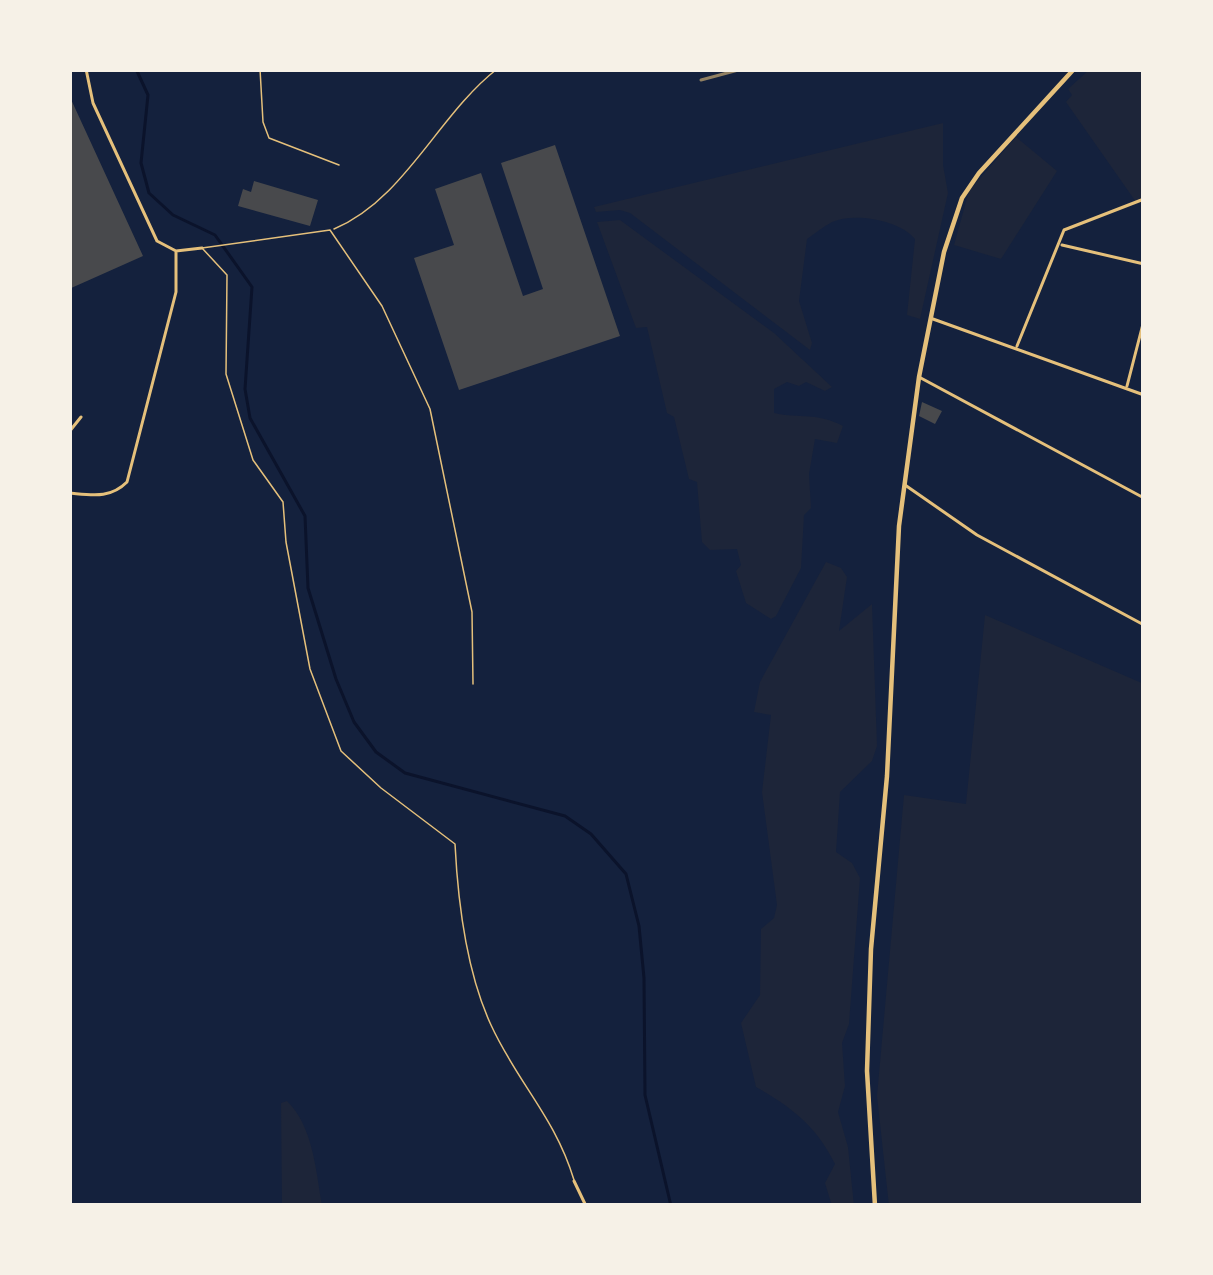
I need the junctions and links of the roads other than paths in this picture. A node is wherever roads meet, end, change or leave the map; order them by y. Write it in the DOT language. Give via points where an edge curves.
graph roads {
  1 [pos="86,69"];
  2 [pos="260,69"];
  3 [pos="497,69"];
  4 [pos="1074,69"];
  5 [pos="339,164"];
  6 [pos="1144,199"];
  7 [pos="330,230"];
  8 [pos="1060,244"];
  9 [pos="202,248"];
  10 [pos="176,251"];
  11 [pos="1144,264"];
  12 [pos="931,319"];
  13 [pos="1144,320"];
  14 [pos="1016,348"];
  15 [pos="919,377"];
  16 [pos="1126,388"];
  17 [pos="1144,394"];
  18 [pos="81,417"];
  19 [pos="69,432"];
  20 [pos="904,484"];
  21 [pos="69,493"];
  22 [pos="1144,499"];
  23 [pos="1144,626"];
  24 [pos="473,684"];
  25 [pos="574,1181"];
  26 [pos="586,1206"];
  27 [pos="875,1206"];
  1 -- 10 [label="street" via="93,103 157,241"];
  2 -- 5 [label="lane" via="269,138"];
  3 -- 7 [label="lane" via="404,174"];
  4 -- 12 [label="main road" via="962,198"];
  6 -- 8 [label="street" via="1066,229"];
  7 -- 9 [label="lane"];
  7 -- 24 [label="lane" via="382,306 430,409 472,612"];
  8 -- 11 [label="street"];
  8 -- 14 [label="street"];
  9 -- 10 [label="street"];
  9 -- 25 [label="lane" via="226,275 226,374 253,460 283,502 310,668 340,751 455,844 462,922 490,1024 543,1108"];
  10 -- 21 [label="street" via="176,292 128,482 100,496"];
  12 -- 14 [label="street"];
  12 -- 15 [label="main road"];
  13 -- 16 [label="street"];
  14 -- 16 [label="street"];
  15 -- 20 [label="main road"];
  15 -- 22 [label="street"];
  16 -- 17 [label="street"];
  18 -- 19 [label="street"];
  20 -- 23 [label="street" via="977,535"];
  20 -- 27 [label="main road" via="871,949"];
  25 -- 26 [label="street"];
}
